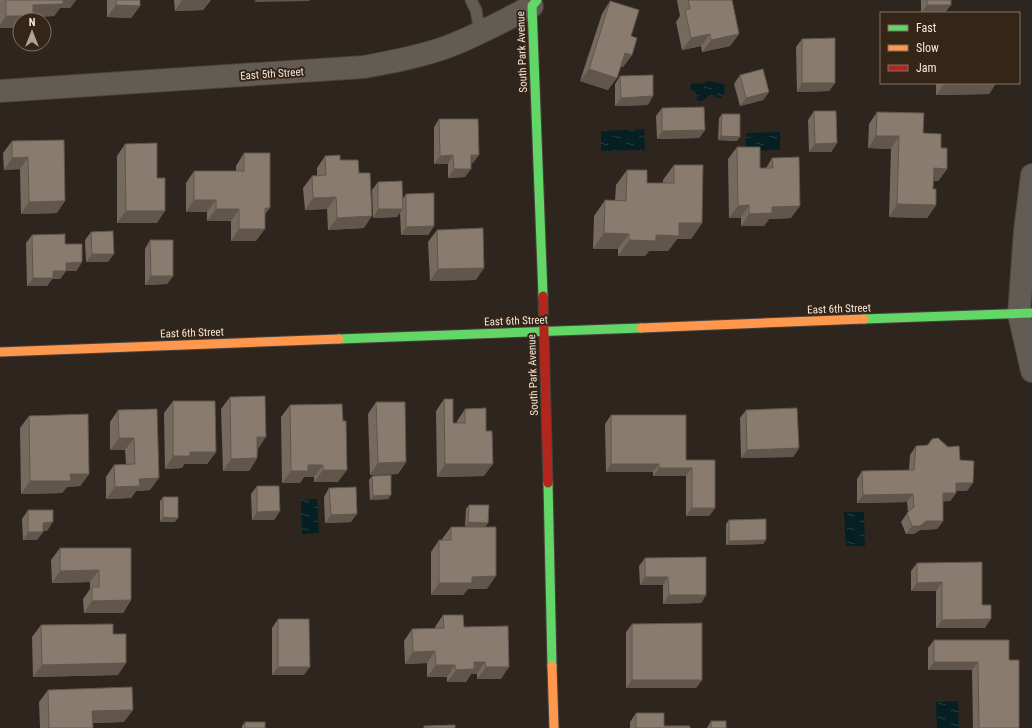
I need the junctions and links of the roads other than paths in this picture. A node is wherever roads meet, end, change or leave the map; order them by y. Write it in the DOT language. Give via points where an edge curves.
graph roads {
  1 [pos="470,0"];
  2 [pos="535,3"];
  3 [pos="480,33"];
  4 [pos="0,91"];
  5 [pos="1032,175"];
  6 [pos="1025,314"];
  7 [pos="544,332"];
  8 [pos="0,352"];
  9 [pos="1032,371"];
  10 [pos="554,728"];
  1 -- 3 [label="lane" via="476,10"];
  2 -- 3 [label="street, East 5th Street"];
  2 -- 7 [label="street, South Park Avenue"];
  3 -- 4 [label="street, East 5th Street" via="444,48 364,68"];
  5 -- 6 [label="street" via="1024,231"];
  6 -- 7 [label="street, East 6th Street"];
  6 -- 9 [label="street"];
  7 -- 8 [label="street, East 6th Street"];
  7 -- 10 [label="street, South Park Avenue"];
}
